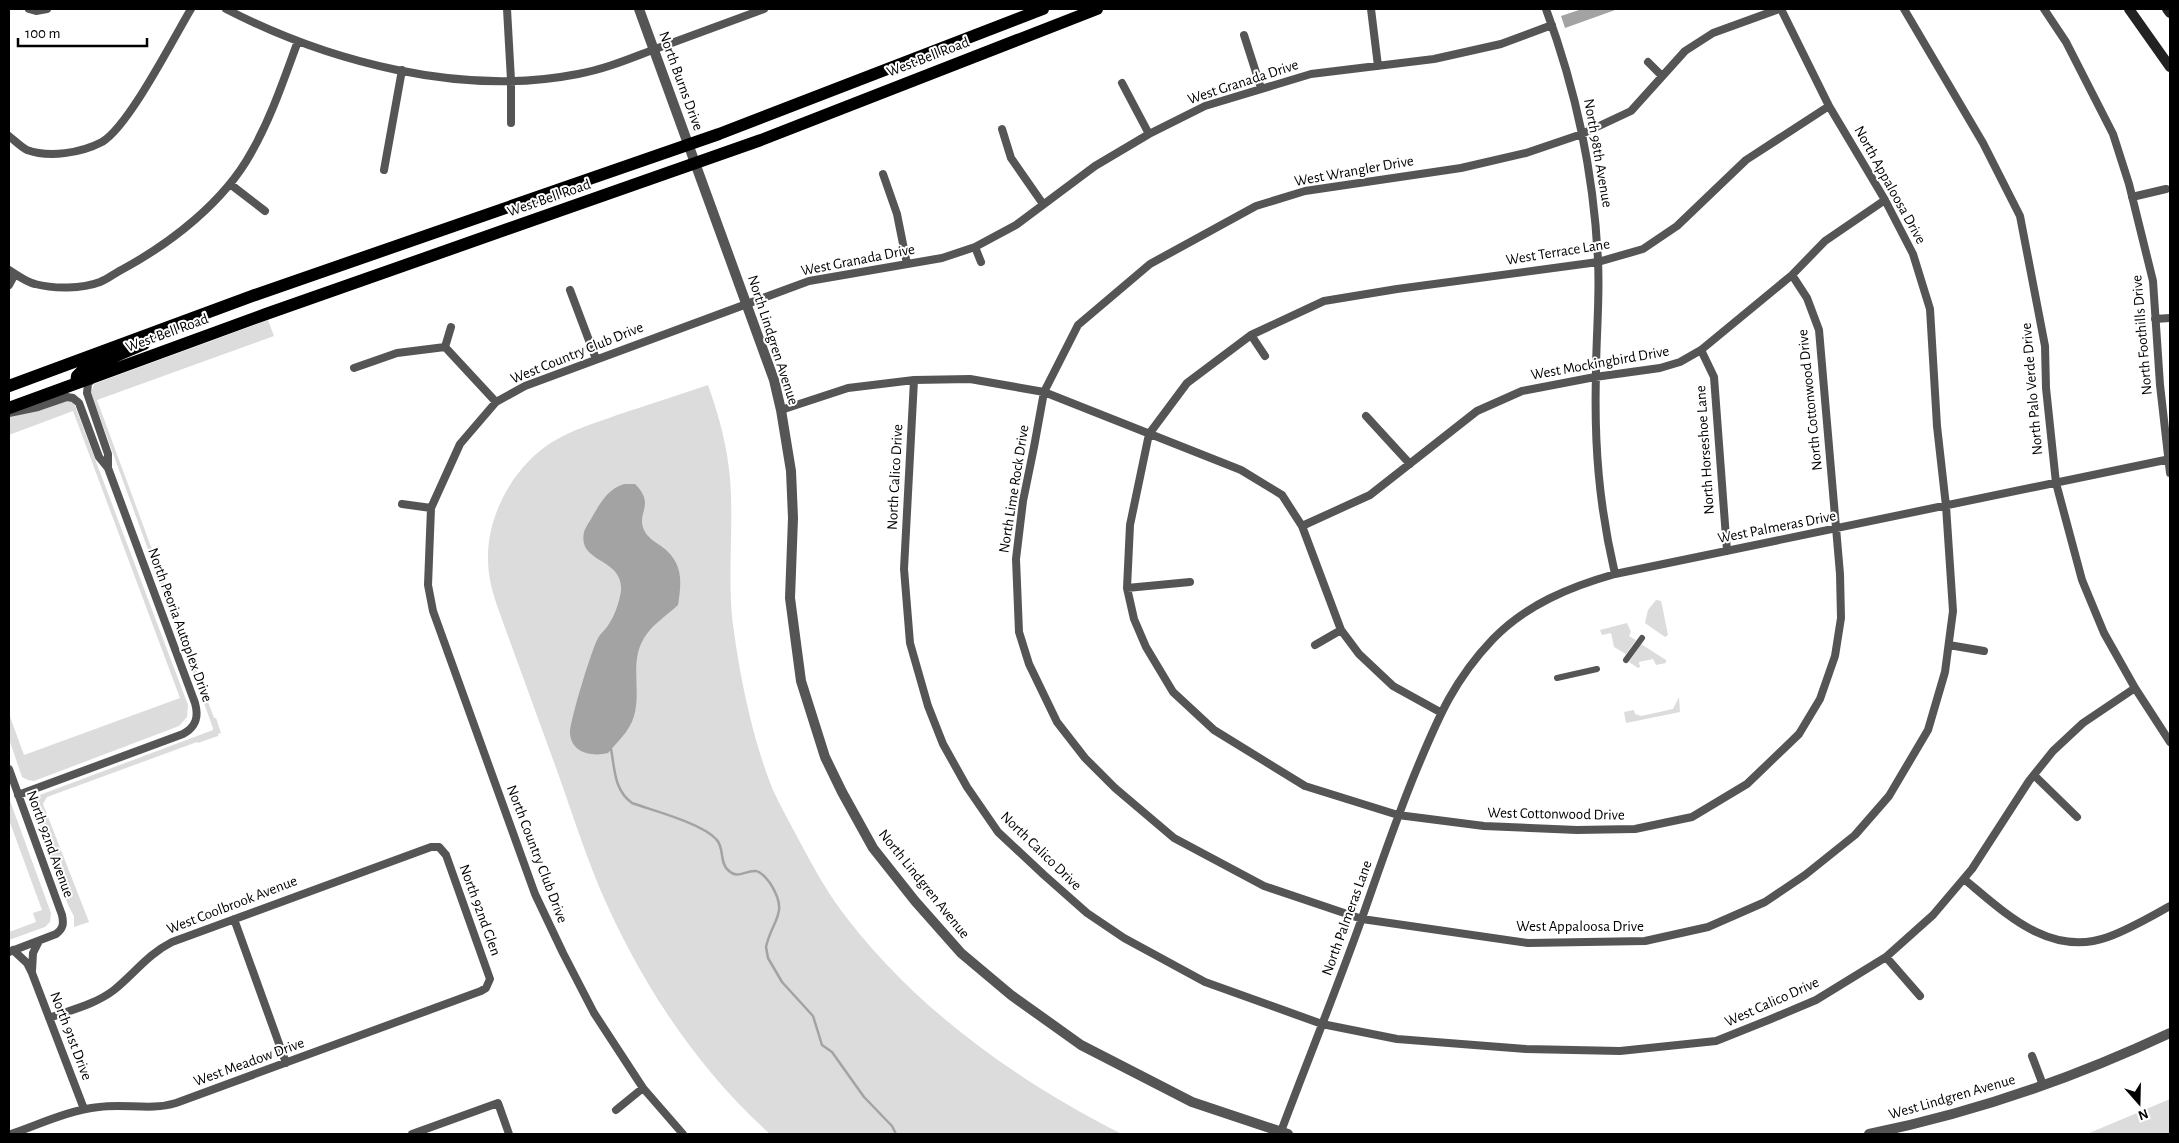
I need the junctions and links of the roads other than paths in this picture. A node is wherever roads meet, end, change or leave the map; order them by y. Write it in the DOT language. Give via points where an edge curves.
graph roads {
  1 [pos="29,9"];
  2 [pos="47,9"];
  3 [pos="191,9"];
  4 [pos="226,9"];
  5 [pos="506,9"];
  6 [pos="639,9"];
  7 [pos="764,9"];
  8 [pos="1043,9"];
  9 [pos="1096,9"];
  10 [pos="1371,9"];
  11 [pos="1546,9"];
  12 [pos="1780,9"];
  13 [pos="1904,9"];
  14 [pos="2044,9"];
  15 [pos="2129,9"];
  16 [pos="2167,9"];
  17 [pos="2170,13"];
  18 [pos="1552,25"];
  19 [pos="1244,35"];
  20 [pos="298,41"];
  21 [pos="654,50"];
  22 [pos="1648,62"];
  23 [pos="1378,66"];
  24 [pos="2170,67"];
  25 [pos="402,70"];
  26 [pos="1662,76"];
  27 [pos="511,80"];
  28 [pos="1122,82"];
  29 [pos="1260,88"];
  30 [pos="1829,106"];
  31 [pos="511,123"];
  32 [pos="1002,128"];
  33 [pos="1149,134"];
  34 [pos="1582,134"];
  35 [pos="9,136"];
  36 [pos="689,144"];
  37 [pos="696,163"];
  38 [pos="384,170"];
  39 [pos="883,174"];
  40 [pos="230,184"];
  41 [pos="2166,189"];
  42 [pos="2132,197"];
  43 [pos="1885,200"];
  44 [pos="1043,204"];
  45 [pos="265,212"];
  46 [pos="976,247"];
  47 [pos="981,262"];
  48 [pos="1598,262"];
  49 [pos="907,264"];
  50 [pos="12,272"];
  51 [pos="1792,275"];
  52 [pos="9,285"];
  53 [pos="570,290"];
  54 [pos="747,303"];
  55 [pos="2170,318"];
  56 [pos="2155,320"];
  57 [pos="451,327"];
  58 [pos="166,328"];
  59 [pos="1251,335"];
  60 [pos="445,347"];
  61 [pos="1702,350"];
  62 [pos="1266,356"];
  63 [pos="596,359"];
  64 [pos="354,368"];
  65 [pos="96,376"];
  66 [pos="1596,377"];
  67 [pos="914,380"];
  68 [pos="76,384"];
  69 [pos="9,386"];
  70 [pos="1044,392"];
  71 [pos="496,402"];
  72 [pos="79,403"];
  73 [pos="9,408"];
  74 [pos="782,410"];
  75 [pos="9,413"];
  76 [pos="1366,416"];
  77 [pos="1149,434"];
  78 [pos="2169,459"];
  79 [pos="1410,464"];
  80 [pos="108,468"];
  81 [pos="2170,473"];
  82 [pos="2056,484"];
  83 [pos="402,504"];
  84 [pos="1946,506"];
  85 [pos="431,508"];
  86 [pos="1302,526"];
  87 [pos="1836,529"];
  88 [pos="1727,551"];
  89 [pos="428,556"];
  90 [pos="1614,574"];
  91 [pos="1190,582"];
  92 [pos="1127,588"];
  93 [pos="1341,630"];
  94 [pos="1642,638"];
  95 [pos="1949,645"];
  96 [pos="1315,646"];
  97 [pos="1984,651"];
  98 [pos="1626,660"];
  99 [pos="1597,669"];
  100 [pos="1557,678"];
  101 [pos="2135,688"];
  102 [pos="1440,712"];
  103 [pos="2170,742"];
  104 [pos="9,769"];
  105 [pos="2034,775"];
  106 [pos="18,795"];
  107 [pos="1398,814"];
  108 [pos="2077,817"];
  109 [pos="439,847"];
  110 [pos="1964,879"];
  111 [pos="2170,906"];
  112 [pos="234,919"];
  113 [pos="1362,919"];
  114 [pos="39,941"];
  115 [pos="11,951"];
  116 [pos="1886,957"];
  117 [pos="32,973"];
  118 [pos="489,984"];
  119 [pos="1920,996"];
  120 [pos="49,1018"];
  121 [pos="1322,1024"];
  122 [pos="2170,1033"];
  123 [pos="2032,1056"];
  124 [pos="286,1063"];
  125 [pos="2043,1086"];
  126 [pos="643,1088"];
  127 [pos="84,1109"];
  128 [pos="616,1110"];
  129 [pos="11,1134"];
  130 [pos="412,1134"];
  131 [pos="509,1134"];
  132 [pos="683,1134"];
  133 [pos="1283,1134"];
  134 [pos="1869,1134"];
  1 -- 2 [label="street"];
  3 -- 35 [label="street" via="128,116 102,141 79,150 50,154 26,149"];
  4 -- 20 [label="street"];
  5 -- 27 [label="street"];
  6 -- 21 [label="street, North Burns Drive"];
  7 -- 21 [label="street"];
  8 -- 36 [label="main road, West Bell Road"];
  9 -- 37 [label="main road, West Bell Road"];
  10 -- 23 [label="street"];
  11 -- 18 [label="street, North 98th Avenue"];
  12 -- 26 [label="street, West Wrangler Drive" via="1713,33 1685,51"];
  12 -- 30 [label="street, North Appaloosa Drive"];
  13 -- 82 [label="street, North Palo Verde Drive" via="1979,136 2020,216 2045,346"];
  14 -- 42 [label="street, North Foothills Drive" via="2066,42 2113,134"];
  15 -- 24 [label="main road"];
  16 -- 17 [label="main road"];
  18 -- 23 [label="street, West Granada Drive" via="1501,44 1434,59"];
  18 -- 34 [label="street, North 98th Avenue" via="1574,93"];
  19 -- 29 [label="street"];
  20 -- 25 [label="street"];
  20 -- 40 [label="street" via="254,146"];
  21 -- 27 [label="street" via="580,74"];
  21 -- 36 [label="street, North Burns Drive"];
  22 -- 26 [label="street"];
  23 -- 29 [label="street, West Granada Drive" via="1311,74"];
  25 -- 27 [label="street" via="453,78"];
  25 -- 38 [label="street"];
  26 -- 34 [label="street, West Wrangler Drive" via="1631,111"];
  27 -- 31 [label="street"];
  28 -- 33 [label="street"];
  29 -- 33 [label="street, West Granada Drive" via="1205,106"];
  30 -- 43 [label="street, North Appaloosa Drive"];
  30 -- 48 [label="street, West Terrace Lane" via="1746,160 1678,226 1642,249"];
  32 -- 44 [label="street" via="1012,158"];
  33 -- 44 [label="street, West Granada Drive" via="1095,166"];
  34 -- 48 [label="street, North 98th Avenue" via="1592,186"];
  34 -- 70 [label="street, West Wrangler Drive" via="1526,153 1460,168 1305,191 1256,206 1150,264 1078,325"];
  36 -- 37 [label="street, North Burns Drive"];
  36 -- 58 [label="main road, West Bell Road"];
  37 -- 54 [label="street, North Lindgren Avenue"];
  37 -- 65 [label="main road, West Bell Road"];
  39 -- 49 [label="street" via="897,214"];
  40 -- 45 [label="street"];
  40 -- 50 [label="street" via="193,221 154,252 99,282 72,286 35,284"];
  41 -- 42 [label="street"];
  42 -- 56 [label="street, North Foothills Drive" via="2153,281"];
  43 -- 51 [label="street, West Mockingbird Drive" via="1825,241"];
  43 -- 84 [label="street, North Appaloosa Drive" via="1913,254 1930,309"];
  44 -- 46 [label="street, West Granada Drive" via="1008,230"];
  46 -- 47 [label="street"];
  46 -- 49 [label="street, West Granada Drive" via="942,258"];
  48 -- 59 [label="street, West Terrace Lane" via="1324,301"];
  48 -- 66 [label="street, North 98th Avenue"];
  49 -- 54 [label="street, West Granada Drive" via="809,281"];
  50 -- 52 [label="street"];
  51 -- 61 [label="street, West Mockingbird Drive"];
  51 -- 87 [label="street, North Cottonwood Drive" via="1807,298 1820,330"];
  53 -- 63 [label="street"];
  54 -- 63 [label="street, West Country Club Drive"];
  54 -- 74 [label="street, North Lindgren Avenue"];
  55 -- 56 [label="street"];
  56 -- 78 [label="street, North Foothills Drive"];
  57 -- 60 [label="street"];
  58 -- 68 [label="main road" via="137,348 83,370 77,376"];
  58 -- 69 [label="main road, West Bell Road"];
  59 -- 62 [label="street"];
  59 -- 77 [label="street, West Terrace Lane" via="1187,383"];
  60 -- 64 [label="street" via="397,352"];
  60 -- 71 [label="street"];
  61 -- 66 [label="street, West Mockingbird Drive" via="1660,368"];
  61 -- 88 [label="street, North Horseshoe Lane" via="1714,377"];
  63 -- 71 [label="street, West Country Club Drive" via="524,386"];
  65 -- 68 [label="main road, West Bell Road"];
  65 -- 80 [label="street, North Peoria Autoplex Drive" via="88,384 87,393 108,454"];
  66 -- 79 [label="street, West Mockingbird Drive" via="1522,391 1477,411"];
  66 -- 90 [label="street, North 98th Avenue" via="1598,487"];
  67 -- 70 [label="street" via="970,379"];
  67 -- 74 [label="street" via="848,388"];
  67 -- 121 [label="street, North Calico Drive" via="904,569 910,643 943,744 967,787 998,832 1087,913 1124,938 1205,982"];
  68 -- 72 [label="street, North Peoria Autoplex Drive"];
  68 -- 73 [label="main road, West Bell Road"];
  70 -- 77 [label="street"];
  70 -- 113 [label="street, North Lime Rock Drive" via="1023,501 1016,559 1017,588 1019,632 1029,664 1057,722 1085,758 1115,788 1174,838 1264,886"];
  71 -- 85 [label="street, West Country Club Drive" via="460,444"];
  72 -- 75 [label="street" via="70,396 33,409"];
  72 -- 80 [label="street, North Peoria Autoplex Drive" via="99,457"];
  74 -- 133 [label="street, North Lindgren Avenue" via="793,503 790,598 802,680 826,757 873,848 961,954 1081,1045 1192,1102"];
  76 -- 79 [label="street"];
  77 -- 86 [label="street" via="1241,470 1282,495"];
  77 -- 92 [label="street, West Cottonwood Drive" via="1130,525"];
  78 -- 81 [label="street, North Foothills Drive"];
  78 -- 82 [label="street, West Palmeras Drive"];
  79 -- 86 [label="street, West Mockingbird Drive" via="1370,495"];
  80 -- 106 [label="street, North Peoria Autoplex Drive" via="198,716 193,726 183,734"];
  82 -- 84 [label="street, West Palmeras Drive"];
  82 -- 101 [label="street, North Palo Verde Drive" via="2082,580 2104,633"];
  83 -- 85 [label="street"];
  84 -- 87 [label="street, West Palmeras Drive"];
  84 -- 95 [label="street, West Appaloosa Drive" via="1953,611"];
  85 -- 89 [label="street, West Country Club Drive"];
  86 -- 93 [label="street"];
  87 -- 88 [label="street, West Palmeras Drive"];
  87 -- 107 [label="street, West Cottonwood Drive" via="1841,618 1835,656 1823,690 1799,734 1747,784 1692,817 1635,829 1484,826"];
  88 -- 90 [label="street, West Palmeras Drive"];
  89 -- 126 [label="street, North Country Club Drive" via="428,585 433,611 535,894 594,1013"];
  90 -- 102 [label="street, West Palmeras Drive" via="1549,597 1511,624 1493,639 1462,676"];
  91 -- 92 [label="street"];
  92 -- 107 [label="street, West Cottonwood Drive" via="1134,619 1146,647 1173,692 1214,730 1304,786"];
  93 -- 96 [label="street"];
  93 -- 102 [label="street" via="1359,654 1393,686"];
  94 -- 98 [label="street"];
  95 -- 97 [label="street"];
  95 -- 113 [label="street, West Appaloosa Drive" via="1945,672 1928,730 1889,796 1855,835 1765,902 1708,927 1645,941 1528,943"];
  99 -- 100 [label="street"];
  101 -- 103 [label="street, North Palo Verde Drive"];
  101 -- 105 [label="street, West Calico Drive" via="2076,730"];
  102 -- 107 [label="street, North Palmeras Lane"];
  104 -- 106 [label="street, North 92nd Avenue"];
  105 -- 108 [label="street"];
  105 -- 110 [label="street, West Calico Drive"];
  106 -- 114 [label="street, North 92nd Avenue" via="62,915 62,928"];
  107 -- 113 [label="street, North Palmeras Lane"];
  109 -- 112 [label="street, West Coolbrook Avenue" via="427,848"];
  109 -- 118 [label="street, North 92nd Glen" via="446,855 490,975"];
  110 -- 111 [label="street" via="2023,926 2049,938 2068,941 2108,937"];
  110 -- 116 [label="street, West Calico Drive" via="1933,915"];
  112 -- 120 [label="street, West Coolbrook Avenue" via="162,947 113,991"];
  112 -- 124 [label="street"];
  113 -- 121 [label="street, North Palmeras Lane"];
  114 -- 115 [label="street"];
  114 -- 117 [label="street, North 91st Drive" via="32,958"];
  115 -- 117 [label="street, North 91st Drive" via="27,963"];
  116 -- 119 [label="street"];
  116 -- 121 [label="street, West Calico Drive" via="1816,1000 1716,1041 1620,1052 1526,1049 1397,1039"];
  117 -- 120 [label="street, North 91st Drive"];
  118 -- 124 [label="street, West Meadow Drive" via="482,991"];
  120 -- 127 [label="street, North 91st Drive"];
  121 -- 133 [label="street, North Palmeras Lane"];
  122 -- 125 [label="street, West Lindgren Avenue"];
  123 -- 125 [label="street"];
  124 -- 127 [label="street, West Meadow Drive" via="168,1106"];
  125 -- 134 [label="street, West Lindgren Avenue" via="1910,1126"];
  126 -- 128 [label="street"];
  126 -- 132 [label="street, North Country Club Drive"];
  127 -- 129 [label="street, West Meadow Drive"];
  130 -- 131 [label="street" via="498,1103"];
}
